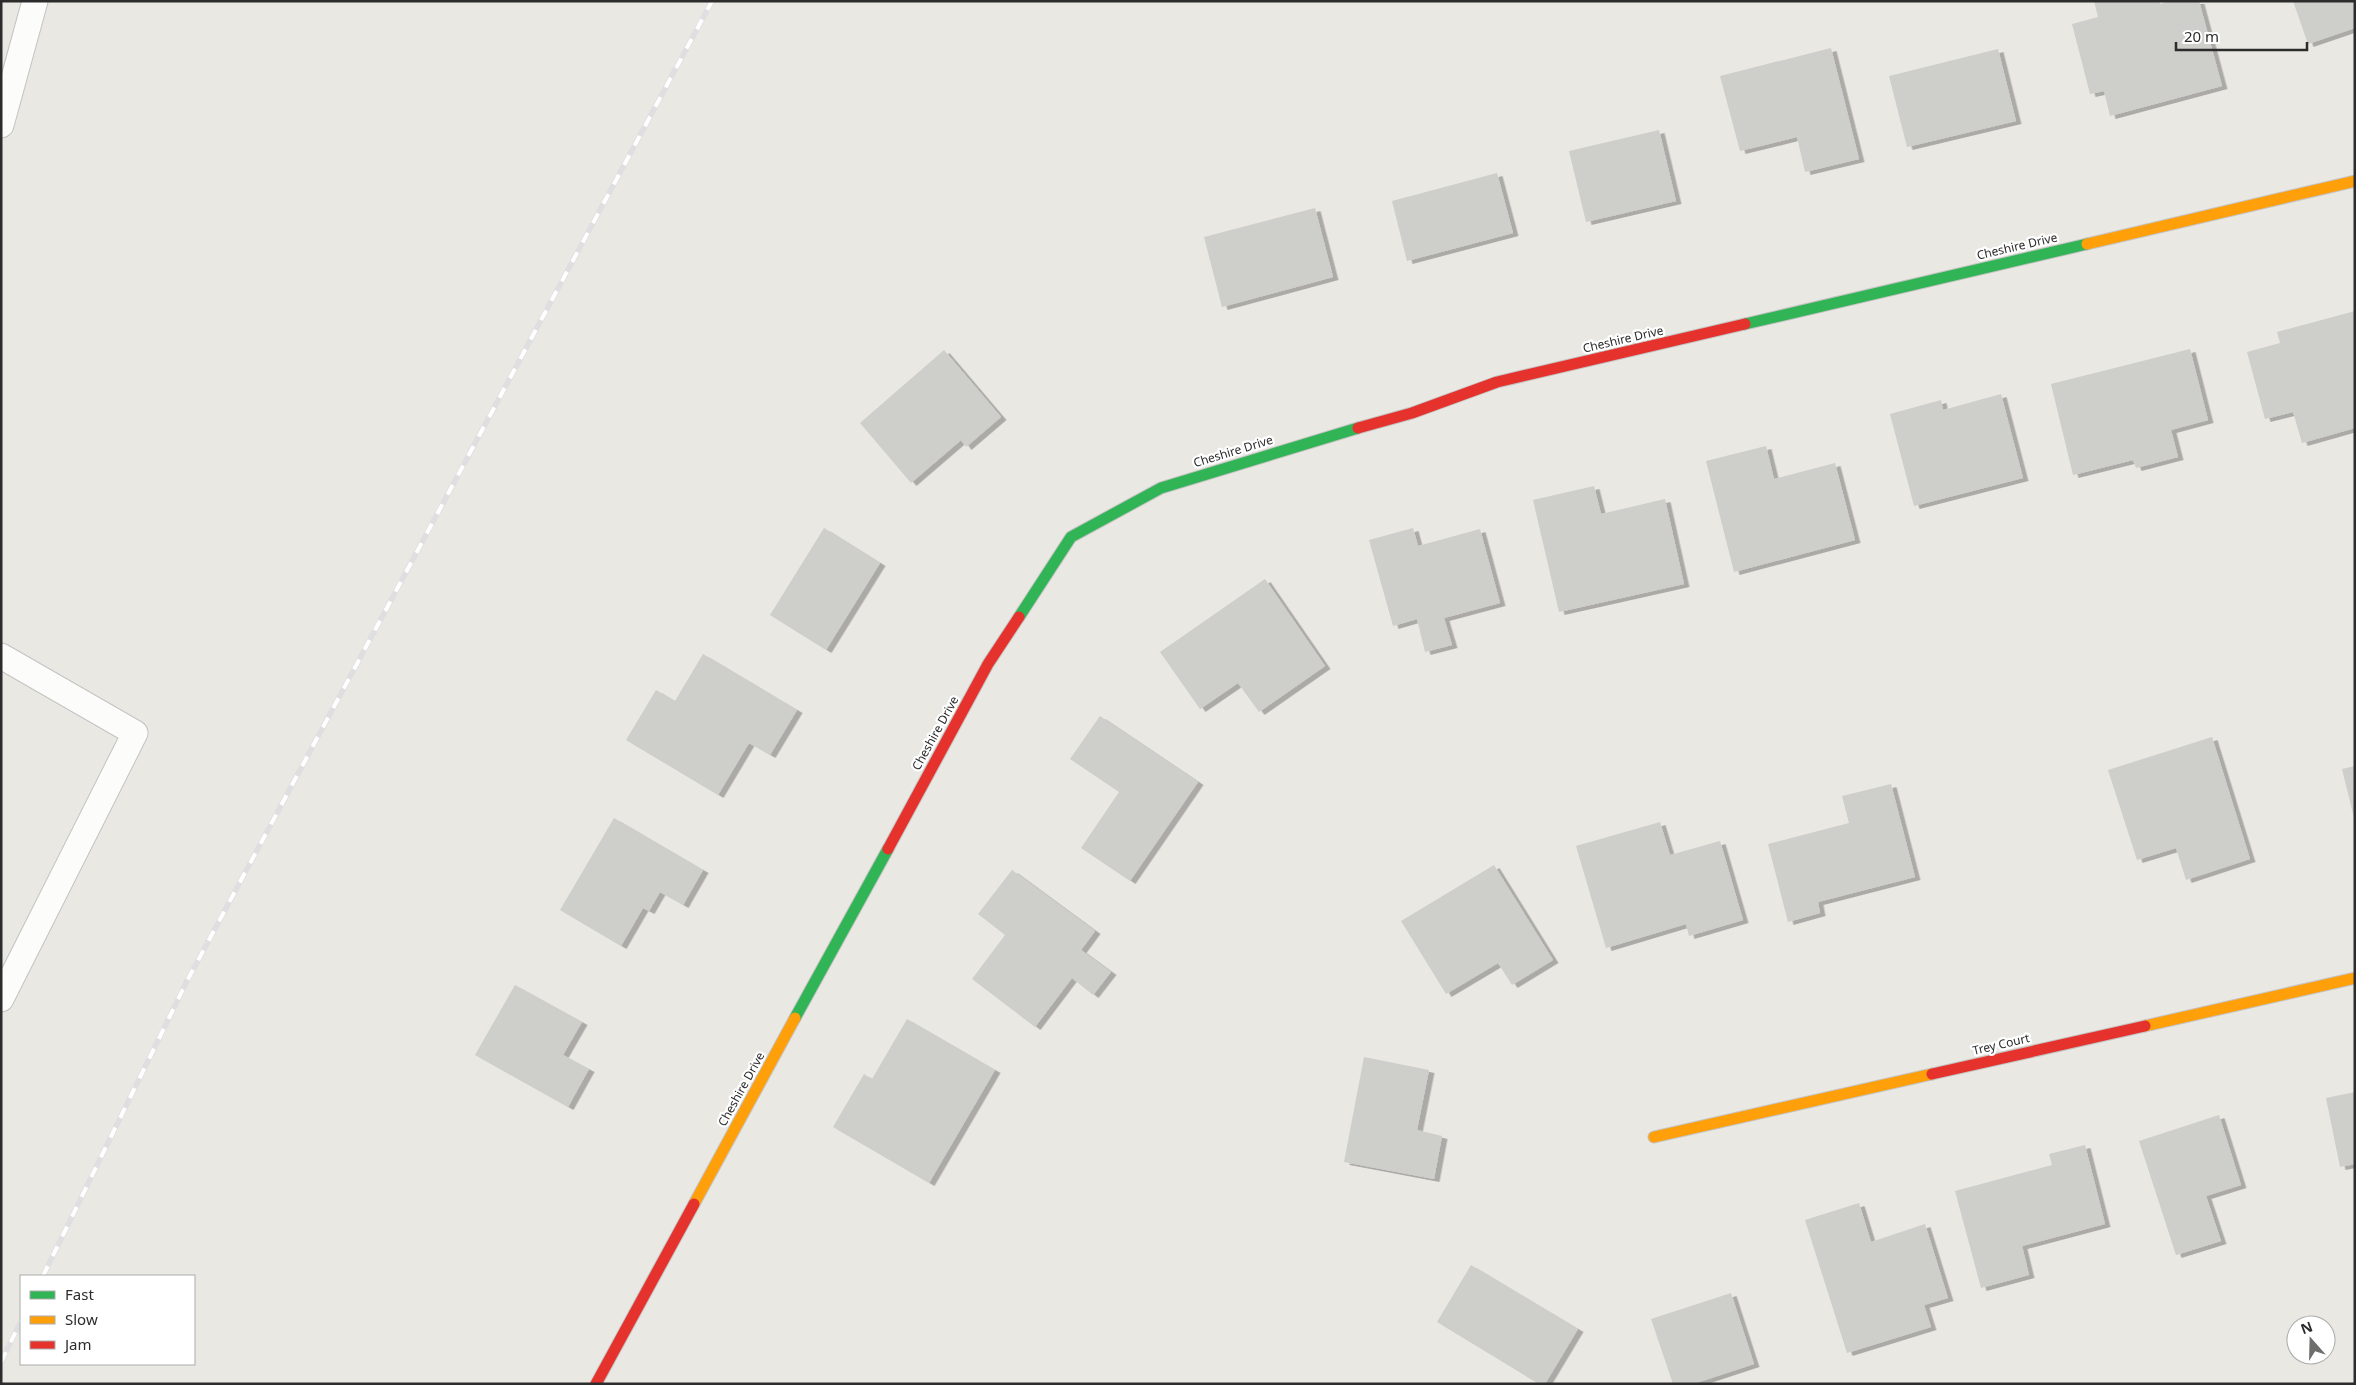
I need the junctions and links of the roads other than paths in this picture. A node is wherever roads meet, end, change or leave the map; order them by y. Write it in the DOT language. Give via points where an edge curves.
graph roads {
  1 [pos="35,1"];
  2 [pos="1,125"];
  3 [pos="2355,181"];
  4 [pos="1,656"];
  5 [pos="2355,978"];
  6 [pos="1,999"];
  7 [pos="1654,1137"];
  8 [pos="596,1384"];
  1 -- 2 [label="lane"];
  3 -- 8 [label="street, Cheshire Drive" via="1497,382 1412,413 1161,488 1071,537 988,664"];
  4 -- 6 [label="lane" via="135,733"];
  5 -- 7 [label="street, Trey Court"];
}
